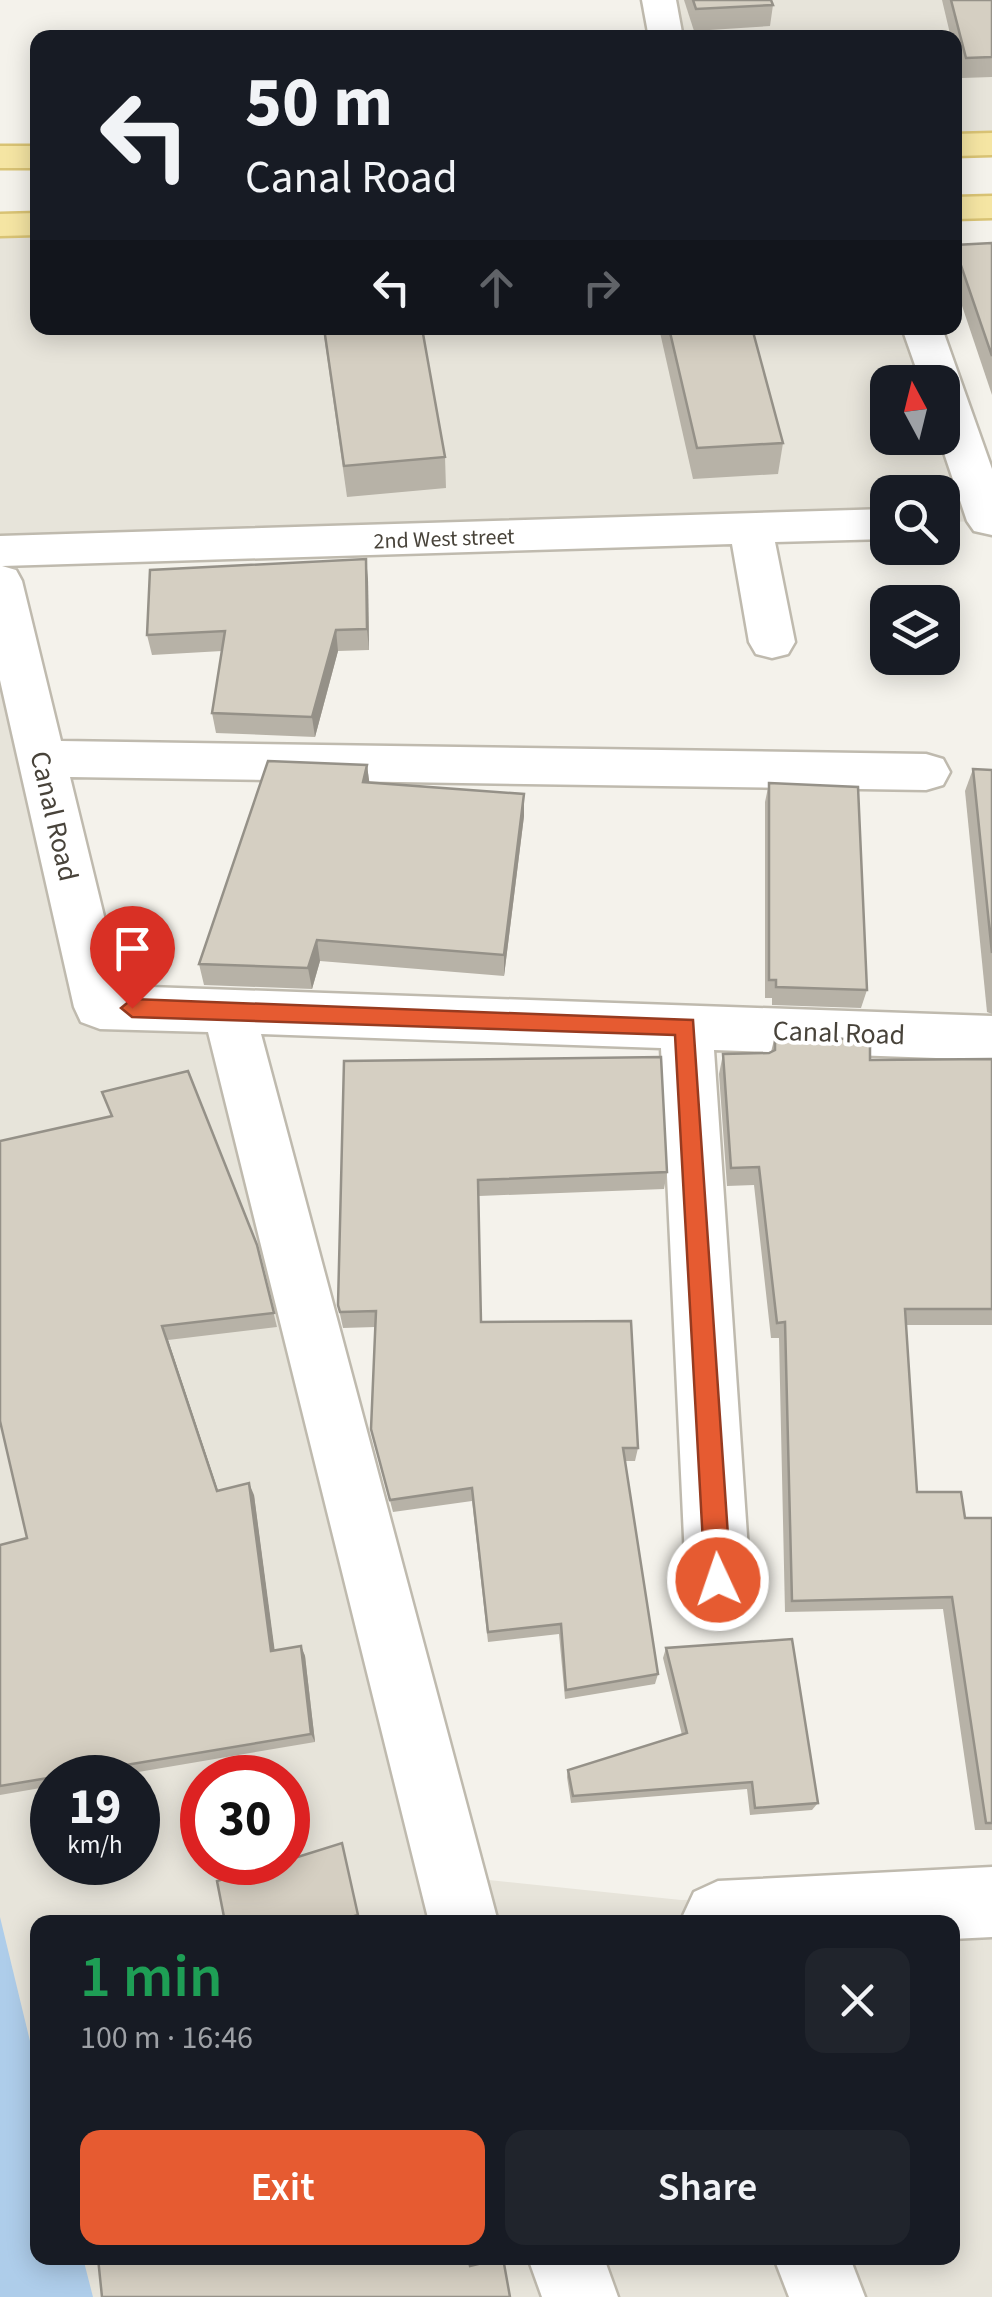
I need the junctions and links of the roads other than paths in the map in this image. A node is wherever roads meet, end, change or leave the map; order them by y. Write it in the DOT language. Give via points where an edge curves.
graph roads {
  1 [pos="658,0"];
  2 [pos="664,30"];
  3 [pos="992,144"];
  4 [pos="962,145"];
  5 [pos="0,157"];
  6 [pos="30,157"];
  7 [pos="962,208"];
  8 [pos="992,208"];
  9 [pos="0,224"];
  10 [pos="30,224"];
  11 [pos="924,335"];
  12 [pos="935,365"];
  13 [pos="960,435"];
  14 [pos="991,521"];
  15 [pos="960,522"];
  16 [pos="870,525"];
  17 [pos="750,528"];
  18 [pos="0,551"];
  19 [pos="0,580"];
  20 [pos="772,642"];
  21 [pos="42,759"];
  22 [pos="926,772"];
  23 [pos="229,1012"];
  24 [pos="686,1026"];
  25 [pos="992,1038"];
  26 [pos="718,1580"];
  27 [pos="992,1902"];
  28 [pos="460,1915"];
  29 [pos="738,1915"];
  30 [pos="569,2265"];
  31 [pos="815,2265"];
  32 [pos="580,2297"];
  33 [pos="827,2297"];
  1 -- 2 [label="street"];
  3 -- 4 [label="main road"];
  5 -- 6 [label="main road"];
  7 -- 8 [label="main road"];
  9 -- 10 [label="main road"];
  11 -- 12 [label="street"];
  13 -- 14 [label="street"];
  14 -- 15 [label="street"];
  16 -- 17 [label="street, 2nd West street"];
  17 -- 18 [label="street, 2nd West street"];
  17 -- 20 [label="street"];
  19 -- 21 [label="street, Canal Road"];
  21 -- 22 [label="street"];
  21 -- 23 [label="street, Canal Road" via="100,1007"];
  23 -- 24 [label="street, Canal Road"];
  23 -- 28 [label="street"];
  24 -- 25 [label="street, Canal Road"];
  24 -- 26 [label="street"];
  27 -- 29 [label="street"];
  30 -- 32 [label="street"];
  31 -- 33 [label="street"];
}
